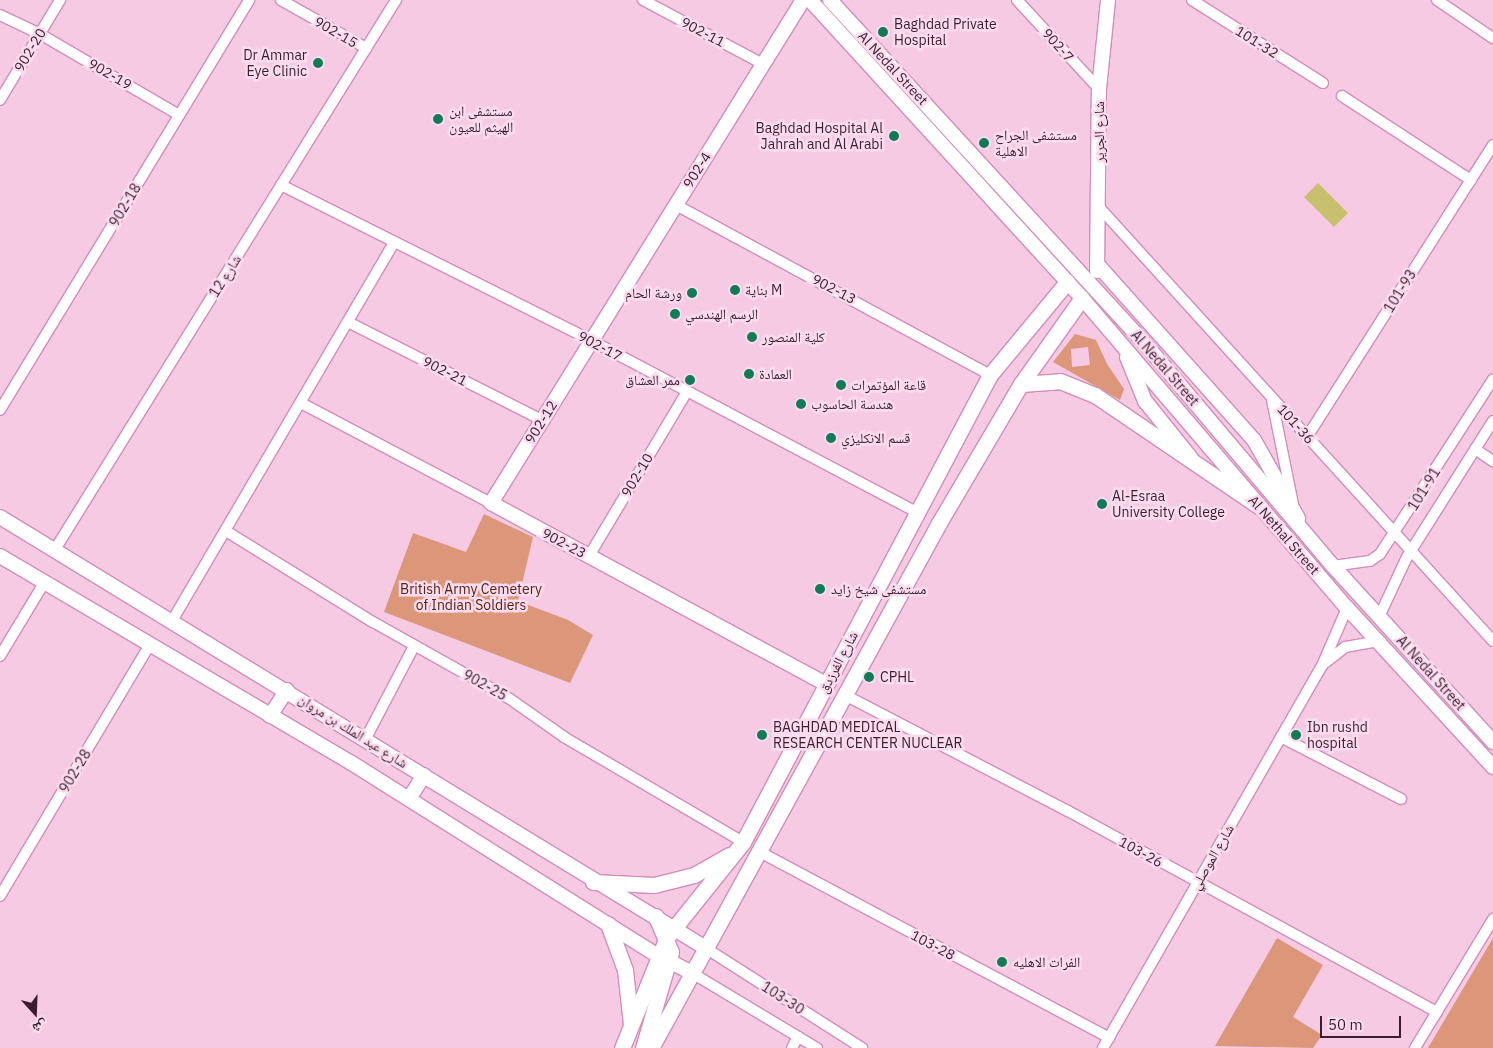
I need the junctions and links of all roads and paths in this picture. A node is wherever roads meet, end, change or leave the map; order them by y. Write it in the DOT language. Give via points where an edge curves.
graph roads {
  1 [pos="60,0"];
  2 [pos="249,0"];
  3 [pos="281,0"];
  4 [pos="396,0"];
  5 [pos="643,0"];
  6 [pos="803,0"];
  7 [pos="810,0"];
  8 [pos="830,0"];
  9 [pos="1017,0"];
  10 [pos="1108,0"];
  11 [pos="1192,0"];
  12 [pos="1442,1"];
  13 [pos="0,15"];
  14 [pos="40,34"];
  15 [pos="1493,38"];
  16 [pos="366,48"];
  17 [pos="764,64"];
  18 [pos="1323,83"];
  19 [pos="1098,89"];
  20 [pos="1342,96"];
  21 [pos="0,100"];
  22 [pos="179,115"];
  23 [pos="1493,145"];
  24 [pos="1470,180"];
  25 [pos="281,185"];
  26 [pos="676,206"];
  27 [pos="1099,207"];
  28 [pos="394,242"];
  29 [pos="1098,264"];
  30 [pos="1080,273"];
  31 [pos="1067,282"];
  32 [pos="1091,285"];
  33 [pos="1082,298"];
  34 [pos="348,322"];
  35 [pos="592,341"];
  36 [pos="1124,349"];
  37 [pos="1189,367"];
  38 [pos="990,375"];
  39 [pos="1174,380"];
  40 [pos="1493,380"];
  41 [pos="1021,384"];
  42 [pos="686,393"];
  43 [pos="1270,396"];
  44 [pos="301,403"];
  45 [pos="0,410"];
  46 [pos="542,420"];
  47 [pos="1493,421"];
  48 [pos="1308,437"];
  49 [pos="1475,449"];
  50 [pos="1493,462"];
  51 [pos="1196,463"];
  52 [pos="491,503"];
  53 [pos="1294,505"];
  54 [pos="1260,508"];
  55 [pos="916,512"];
  56 [pos="0,518"];
  57 [pos="1301,528"];
  58 [pos="226,531"];
  59 [pos="1396,534"];
  60 [pos="1411,550"];
  61 [pos="54,551"];
  62 [pos="0,556"];
  63 [pos="589,556"];
  64 [pos="1333,566"];
  65 [pos="44,583"];
  66 [pos="1347,608"];
  67 [pos="1379,617"];
  68 [pos="172,621"];
  69 [pos="1380,641"];
  70 [pos="1493,641"];
  71 [pos="149,646"];
  72 [pos="414,646"];
  73 [pos="0,656"];
  74 [pos="1322,666"];
  75 [pos="826,684"];
  76 [pos="286,690"];
  77 [pos="845,695"];
  78 [pos="270,716"];
  79 [pos="1281,737"];
  80 [pos="366,738"];
  81 [pos="1493,742"];
  82 [pos="1493,767"];
  83 [pos="424,775"];
  84 [pos="409,799"];
  85 [pos="1401,799"];
  86 [pos="741,846"];
  87 [pos="758,851"];
  88 [pos="593,882"];
  89 [pos="1197,884"];
  90 [pos="0,896"];
  91 [pos="656,916"];
  92 [pos="1493,919"];
  93 [pos="608,924"];
  94 [pos="670,931"];
  95 [pos="704,947"];
  96 [pos="663,958"];
  97 [pos="692,973"];
  98 [pos="1437,1012"];
  99 [pos="632,1029"];
  100 [pos="798,1036"];
  101 [pos="1109,1038"];
  102 [pos="622,1048"];
  103 [pos="643,1048"];
  104 [pos="651,1048"];
  105 [pos="792,1048"];
  106 [pos="817,1048"];
  107 [pos="862,1048"];
  108 [pos="1103,1048"];
  109 [pos="1415,1048"];
  1 -- 14 [label="street, 902-20"];
  2 -- 22 [label="street, 902-18"];
  3 -- 16 [label="street, 902-15"];
  4 -- 16 [label="street, شارع 12"];
  5 -- 17 [label="street, 902-11"];
  6 -- 17 [label="main road, 902-4"];
  7 -- 31 [label="main road, Al Nedal Street"];
  8 -- 30 [label="main road, Al Nedal Street"];
  9 -- 19 [label="street, 902-7"];
  10 -- 19 [label="main road, شارع الجرير"];
  11 -- 18 [label="street, 101-32"];
  12 -- 15 [label="street"];
  13 -- 14 [label="street, 902-19"];
  14 -- 21 [label="street, 902-20"];
  14 -- 22 [label="street, 902-19"];
  16 -- 25 [label="street, شارع 12"];
  17 -- 26 [label="main road, 902-4"];
  19 -- 27 [label="main road, شارع الجرير"];
  20 -- 24 [label="street"];
  22 -- 45 [label="street, 902-18"];
  23 -- 24 [label="street, 101-93"];
  24 -- 48 [label="street, 101-93"];
  25 -- 28 [label="street, 902-17"];
  25 -- 61 [label="street, شارع 12"];
  26 -- 35 [label="main road, 902-4"];
  26 -- 38 [label="street, 902-13"];
  27 -- 29 [label="main road, شارع الجرير"];
  27 -- 43 [label="street, 101-36"];
  28 -- 34 [label="street"];
  28 -- 35 [label="street, 902-17"];
  29 -- 30 [label="main road"];
  29 -- 32 [label="main road, شارع الجرير"];
  29 -- 37 [label="main road"];
  30 -- 31 [label="main road"];
  30 -- 32 [label="main road, Al Nedal Street"];
  31 -- 33 [label="main road, Al Nedal Street"];
  31 -- 38 [label="main road, شارع الفرزدق"];
  32 -- 33 [label="main road, شارع الجرير"];
  32 -- 39 [label="main road, Al Nedal Street"];
  33 -- 36 [label="main road, Al Nethal Street"];
  33 -- 41 [label="main road, شارع الفرزدق"];
  34 -- 44 [label="street"];
  34 -- 46 [label="street, 902-21"];
  35 -- 42 [label="street, 902-17"];
  35 -- 46 [label="main road, 902-12"];
  36 -- 51 [label="main road" via="1145,401"];
  36 -- 54 [label="main road, Al Nethal Street"];
  37 -- 39 [label="main road"];
  37 -- 53 [label="main road" via="1254,440"];
  38 -- 55 [label="main road, شارع الفرزدق"];
  39 -- 57 [label="main road, Al Nedal Street"];
  40 -- 59 [label="street, 101-91"];
  41 -- 51 [label="main road" via="1060,380 1095,394"];
  41 -- 77 [label="main road, شارع الفرزدق"];
  42 -- 55 [label="street, 902-17"];
  42 -- 63 [label="street, 902-10"];
  43 -- 48 [label="street, 101-36"];
  43 -- 53 [label="street"];
  44 -- 52 [label="street, 902-23"];
  44 -- 58 [label="street"];
  46 -- 52 [label="main road, 902-12"];
  47 -- 49 [label="street, 101-91"];
  48 -- 59 [label="street, 101-36"];
  49 -- 50 [label="street"];
  49 -- 60 [label="street, 101-91"];
  51 -- 54 [label="main road"];
  52 -- 63 [label="main road, 902-23"];
  53 -- 57 [label="main road"];
  54 -- 66 [label="main road, Al Nethal Street"];
  55 -- 75 [label="main road, شارع الفرزدق"];
  56 -- 61 [label="main road, شارع عبد الملك بن مروان"];
  57 -- 64 [label="main road, Al Nedal Street"];
  58 -- 68 [label="street"];
  58 -- 72 [label="street, 902-25"];
  59 -- 60 [label="street, 101-36"];
  59 -- 64 [label="street, 101-91" via="1370,561"];
  60 -- 67 [label="street, 101-91" via="1391,586"];
  60 -- 70 [label="street, 101-36"];
  61 -- 68 [label="main road, شارع عبد الملك بن مروان"];
  62 -- 65 [label="main road, شارع عبد الملك بن مروان"];
  63 -- 75 [label="main road, 902-23"];
  64 -- 67 [label="main road, Al Nedal Street"];
  65 -- 71 [label="main road, شارع عبد الملك بن مروان"];
  65 -- 73 [label="street"];
  66 -- 69 [label="main road, Al Nethal Street"];
  66 -- 74 [label="street, شارع الموصلي"];
  67 -- 81 [label="main road, Al Nedal Street"];
  68 -- 76 [label="main road, شارع عبد الملك بن مروان"];
  69 -- 74 [label="street, شارع الموصلي" via="1345,647"];
  69 -- 82 [label="main road, Al Nethal Street"];
  71 -- 78 [label="main road, شارع عبد الملك بن مروان"];
  71 -- 90 [label="street, 902-28"];
  72 -- 80 [label="street"];
  72 -- 86 [label="street, 902-25" via="510,699 564,737"];
  74 -- 79 [label="street, شارع الموصلي"];
  75 -- 86 [label="main road, شارع الفرزدق"];
  76 -- 78 [label="main road"];
  76 -- 80 [label="main road, شارع عبد الملك بن مروان"];
  77 -- 87 [label="main road, شارع الفرزدق"];
  77 -- 89 [label="street, 103-26" via="1068,811"];
  78 -- 84 [label="main road, شارع عبد الملك بن مروان"];
  79 -- 85 [label="street"];
  79 -- 89 [label="street, شارع الموصلي"];
  80 -- 83 [label="main road, شارع عبد الملك بن مروان"];
  83 -- 84 [label="main road"];
  83 -- 88 [label="main road, شارع عبد الملك بن مروان"];
  84 -- 93 [label="main road, شارع عبد الملك بن مروان"];
  86 -- 88 [label="main road" via="694,875 676,881 628,886"];
  86 -- 94 [label="main road, شارع الفرزدق"];
  87 -- 95 [label="main road, شارع الفرزدق"];
  87 -- 101 [label="street, 103-28"];
  88 -- 91 [label="main road, شارع عبد الملك بن مروان"];
  89 -- 98 [label="street, 103-26"];
  89 -- 101 [label="street, شارع الموصلي"];
  91 -- 94 [label="main road"];
  92 -- 98 [label="street"];
  93 -- 96 [label="main road, شارع عبد الملك بن مروان"];
  93 -- 99 [label="main road" via="625,970"];
  94 -- 95 [label="main road"];
  94 -- 96 [label="main road, شارع الفرزدق"];
  95 -- 97 [label="main road, شارع الفرزدق"];
  95 -- 107 [label="street, 103-30"];
  96 -- 97 [label="main road, شارع عبد الملك بن مروان"];
  96 -- 99 [label="main road, شارع الفرزدق"];
  96 -- 103 [label="main road"];
  97 -- 100 [label="street, 103-30"];
  97 -- 104 [label="main road, شارع الفرزدق"];
  98 -- 109 [label="street"];
  99 -- 102 [label="main road, شارع الفرزدق"];
  100 -- 105 [label="street"];
  100 -- 106 [label="street, 103-30"];
  101 -- 108 [label="street, شارع الموصلي"];
}
